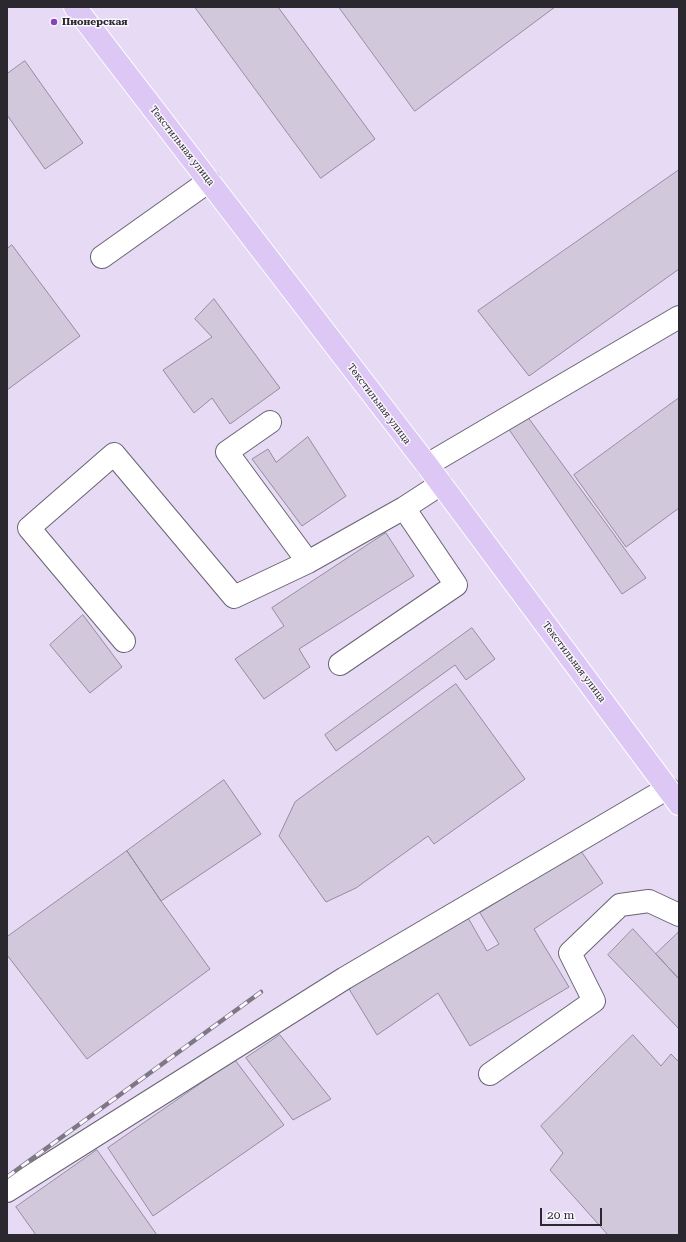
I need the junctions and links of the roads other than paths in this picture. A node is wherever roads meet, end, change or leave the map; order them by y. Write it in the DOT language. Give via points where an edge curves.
graph roads {
  1 [pos="75,7"];
  2 [pos="209,181"];
  3 [pos="102,257"];
  4 [pos="679,317"];
  5 [pos="270,422"];
  6 [pos="427,465"];
  7 [pos="441,484"];
  8 [pos="404,508"];
  9 [pos="308,562"];
  10 [pos="124,641"];
  11 [pos="340,664"];
  12 [pos="673,796"];
  13 [pos="679,915"];
  14 [pos="490,1074"];
  15 [pos="7,1191"];
  1 -- 2 [label="main road, Текстильная улица"];
  2 -- 3 [label="lane"];
  2 -- 6 [label="main road, Текстильная улица"];
  4 -- 6 [label="lane"];
  5 -- 9 [label="lane" via="227,452"];
  6 -- 7 [label="main road, Текстильная улица"];
  7 -- 8 [label="lane"];
  7 -- 12 [label="main road, Текстильная улица"];
  8 -- 9 [label="lane"];
  8 -- 11 [label="lane" via="456,585"];
  9 -- 10 [label="lane" via="234,597 114,454 29,528"];
  12 -- 15 [label="lane" via="345,978"];
  13 -- 14 [label="lane" via="649,901 620,905 570,953 594,1001"];
}
